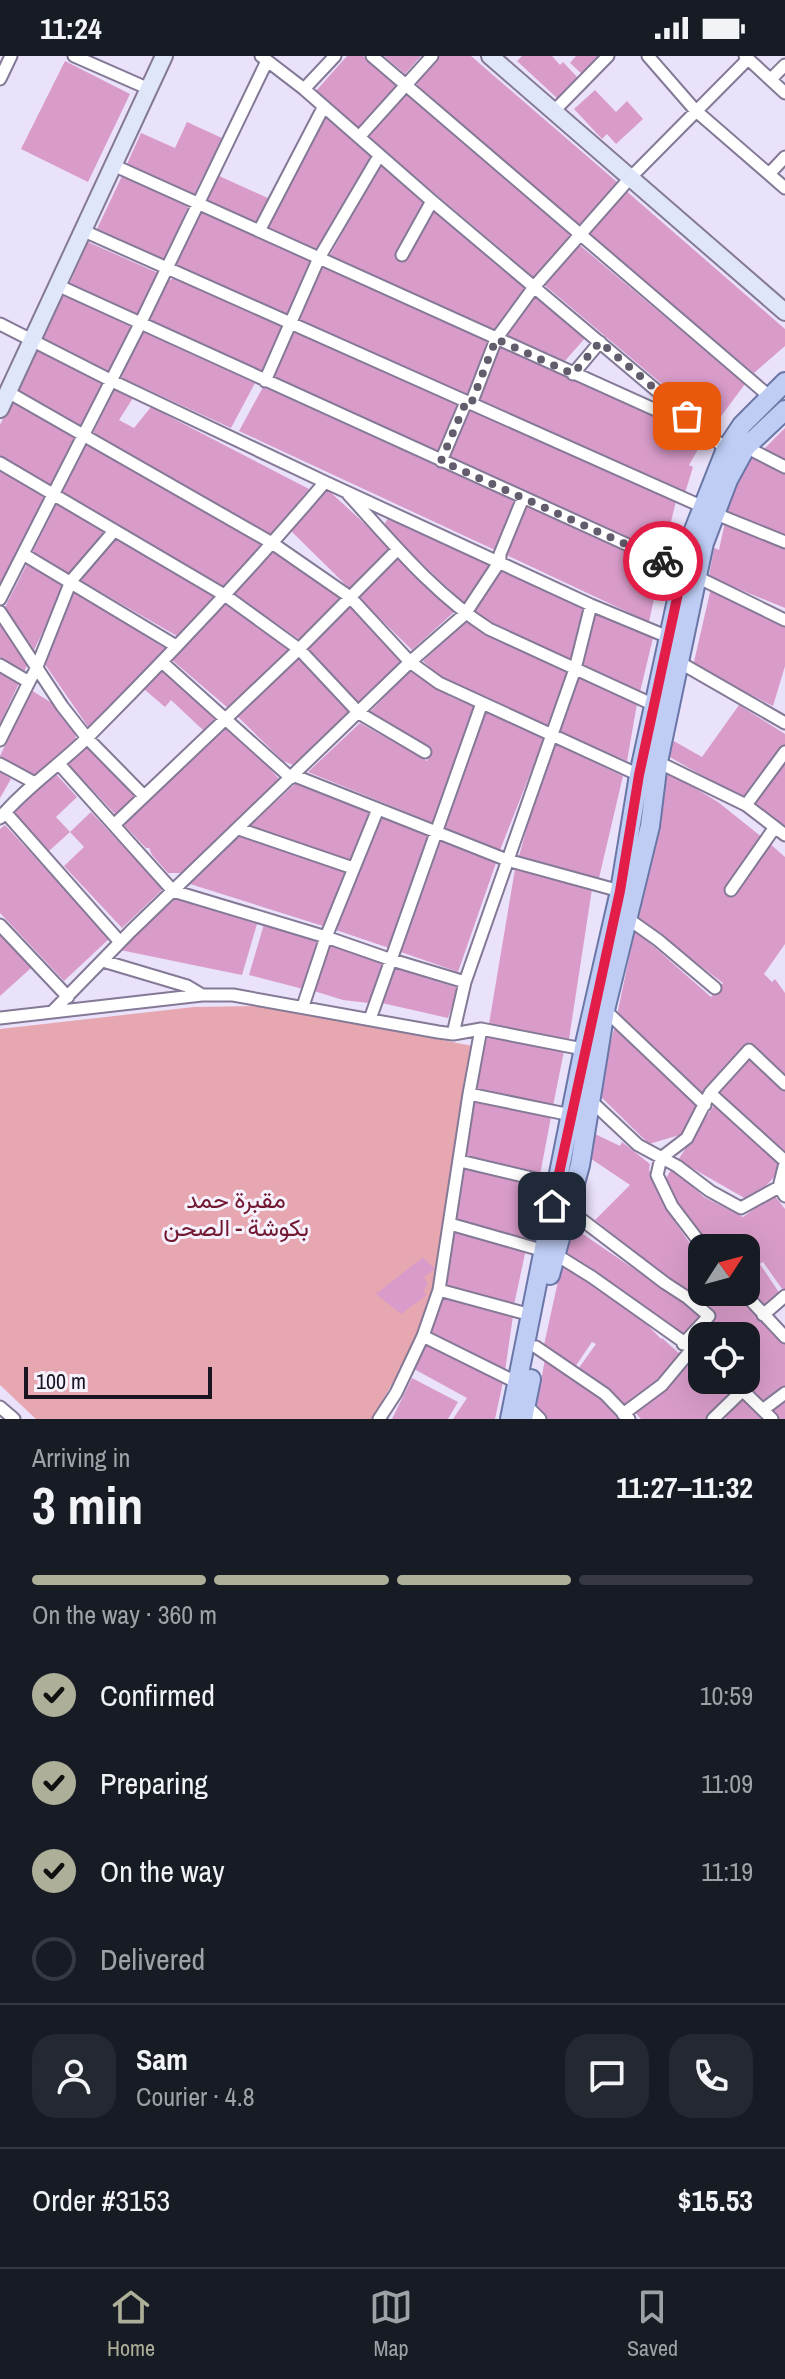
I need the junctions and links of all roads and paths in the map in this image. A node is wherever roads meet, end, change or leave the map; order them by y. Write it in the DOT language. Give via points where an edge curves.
graph roads {
  1 [pos="11,56"];
  2 [pos="74,56"];
  3 [pos="164,56"];
  4 [pos="335,56"];
  5 [pos="372,56"];
  6 [pos="432,56"];
  7 [pos="490,56"];
  8 [pos="608,56"];
  9 [pos="648,56"];
  10 [pos="264,58"];
  11 [pos="746,58"];
  12 [pos="785,65"];
  13 [pos="1,75"];
  14 [pos="771,79"];
  15 [pos="406,84"];
  16 [pos="147,88"];
  17 [pos="304,89"];
  18 [pos="785,93"];
  19 [pos="323,108"];
  20 [pos="695,110"];
  21 [pos="554,111"];
  22 [pos="359,137"];
  23 [pos="379,156"];
  24 [pos="785,157"];
  25 [pos="113,165"];
  26 [pos="769,174"];
  27 [pos="630,178"];
  28 [pos="785,188"];
  29 [pos="432,201"];
  30 [pos="196,204"];
  31 [pos="84,231"];
  32 [pos="259,231"];
  33 [pos="579,234"];
  34 [pos="402,255"];
  35 [pos="319,258"];
  36 [pos="167,268"];
  37 [pos="57,285"];
  38 [pos="534,287"];
  39 [pos="785,312"];
  40 [pos="0,324"];
  41 [pos="140,324"];
  42 [pos="291,324"];
  43 [pos="32,339"];
  44 [pos="496,339"];
  45 [pos="600,342"];
  46 [pos="573,374"];
  47 [pos="112,381"];
  48 [pos="265,381"];
  49 [pos="785,382"];
  50 [pos="8,392"];
  51 [pos="769,396"];
  52 [pos="468,403"];
  53 [pos="0,409"];
  54 [pos="785,410"];
  55 [pos="709,434"];
  56 [pos="84,436"];
  57 [pos="746,447"];
  58 [pos="726,449"];
  59 [pos="441,461"];
  60 [pos="0,463"];
  61 [pos="785,467"];
  62 [pos="325,482"];
  63 [pos="345,490"];
  64 [pos="55,495"];
  65 [pos="523,498"];
  66 [pos="708,510"];
  67 [pos="114,531"];
  68 [pos="785,542"];
  69 [pos="272,543"];
  70 [pos="398,549"];
  71 [pos="23,554"];
  72 [pos="500,561"];
  73 [pos="690,573"];
  74 [pos="71,581"];
  75 [pos="226,596"];
  76 [pos="350,597"];
  77 [pos="0,599"];
  78 [pos="591,605"];
  79 [pos="0,612"];
  80 [pos="465,614"];
  81 [pos="785,620"];
  82 [pos="668,637"];
  83 [pos="176,646"];
  84 [pos="299,649"];
  85 [pos="162,662"];
  86 [pos="410,662"];
  87 [pos="679,662"];
  88 [pos="0,665"];
  89 [pos="36,669"];
  90 [pos="575,669"];
  91 [pos="29,682"];
  92 [pos="482,703"];
  93 [pos="654,705"];
  94 [pos="359,713"];
  95 [pos="227,718"];
  96 [pos="785,723"];
  97 [pos="552,735"];
  98 [pos="87,738"];
  99 [pos="0,740"];
  100 [pos="425,752"];
  101 [pos="785,752"];
  102 [pos="658,762"];
  103 [pos="0,764"];
  104 [pos="59,764"];
  105 [pos="639,775"];
  106 [pos="293,777"];
  107 [pos="35,783"];
  108 [pos="144,796"];
  109 [pos="746,805"];
  110 [pos="378,809"];
  111 [pos="2,815"];
  112 [pos="115,824"];
  113 [pos="775,827"];
  114 [pos="239,829"];
  115 [pos="437,832"];
  116 [pos="785,835"];
  117 [pos="507,860"];
  118 [pos="353,868"];
  119 [pos="731,890"];
  120 [pos="173,891"];
  121 [pos="620,891"];
  122 [pos="627,918"];
  123 [pos="0,925"];
  124 [pos="326,937"];
  125 [pos="120,942"];
  126 [pos="392,960"];
  127 [pos="103,961"];
  128 [pos="465,982"];
  129 [pos="715,988"];
  130 [pos="202,995"];
  131 [pos="68,997"];
  132 [pos="303,1006"];
  133 [pos="605,1010"];
  134 [pos="53,1011"];
  135 [pos="0,1018"];
  136 [pos="370,1019"];
  137 [pos="481,1029"];
  138 [pos="453,1034"];
  139 [pos="591,1051"];
  140 [pos="785,1084"];
  141 [pos="710,1093"];
  142 [pos="469,1094"];
  143 [pos="590,1100"];
  144 [pos="705,1105"];
  145 [pos="571,1115"];
  146 [pos="661,1158"];
  147 [pos="460,1161"];
  148 [pos="785,1162"];
  149 [pos="557,1184"];
  150 [pos="782,1192"];
  151 [pos="569,1210"];
  152 [pos="450,1224"];
  153 [pos="694,1234"];
  154 [pos="549,1252"];
  155 [pos="439,1290"];
  156 [pos="785,1296"];
  157 [pos="755,1306"];
  158 [pos="531,1315"];
  159 [pos="763,1315"];
  160 [pos="706,1322"];
  161 [pos="423,1336"];
  162 [pos="785,1337"];
  163 [pos="688,1346"];
  164 [pos="536,1347"];
  165 [pos="688,1354"];
  166 [pos="518,1383"];
  167 [pos="785,1393"];
  168 [pos="739,1394"];
  169 [pos="747,1394"];
  170 [pos="0,1407"];
  171 [pos="524,1412"];
  172 [pos="768,1414"];
  173 [pos="626,1416"];
  174 [pos="14,1419"];
  175 [pos="379,1419"];
  176 [pos="510,1419"];
  177 [pos="540,1419"];
  178 [pos="713,1419"];
  1 -- 13 [label="street"];
  2 -- 16 [label="street"];
  3 -- 16 [label="street"];
  4 -- 17 [label="street"];
  5 -- 15 [label="street"];
  6 -- 15 [label="street"];
  7 -- 21 [label="street"];
  8 -- 21 [label="street"];
  9 -- 20 [label="street"];
  10 -- 17 [label="street"];
  10 -- 30 [label="street"];
  11 -- 14 [label="street"];
  11 -- 20 [label="street"];
  12 -- 14 [label="street"];
  14 -- 18 [label="street"];
  15 -- 22 [label="street"];
  15 -- 33 [label="street"];
  16 -- 25 [label="street"];
  17 -- 19 [label="street"];
  19 -- 22 [label="street"];
  19 -- 32 [label="street"];
  20 -- 26 [label="street"];
  20 -- 27 [label="street"];
  21 -- 27 [label="street"];
  22 -- 23 [label="street"];
  23 -- 29 [label="street"];
  23 -- 35 [label="street"];
  24 -- 26 [label="street"];
  25 -- 30 [label="street"];
  25 -- 31 [label="street"];
  26 -- 28 [label="street"];
  27 -- 33 [label="street"];
  27 -- 39 [label="street"];
  29 -- 34 [label="street"];
  29 -- 38 [label="street"];
  30 -- 32 [label="street"];
  30 -- 36 [label="street"];
  31 -- 36 [label="street"];
  31 -- 37 [label="street"];
  32 -- 35 [label="street"];
  33 -- 38 [label="street"];
  33 -- 51 [label="street"];
  35 -- 42 [label="street"];
  35 -- 44 [label="street"];
  36 -- 41 [label="street"];
  36 -- 42 [label="street"];
  37 -- 41 [label="street"];
  37 -- 43 [label="street"];
  38 -- 44 [label="street"];
  38 -- 45 [label="street"];
  40 -- 43 [label="street"];
  41 -- 47 [label="street"];
  41 -- 48 [label="street"];
  42 -- 48 [label="street"];
  42 -- 52 [label="street"];
  43 -- 47 [label="street"];
  43 -- 50 [label="street"];
  44 -- 46 [label="street"];
  44 -- 52 [label="street"];
  45 -- 46 [label="street"];
  45 -- 55 [label="street"];
  46 -- 55 [label="street"];
  47 -- 56 [label="street"];
  47 -- 62 [label="street"];
  48 -- 59 [label="street"];
  49 -- 51 [label="main road"];
  50 -- 53 [label="street"];
  50 -- 56 [label="street"];
  51 -- 58 [label="main road"];
  52 -- 59 [label="street"];
  52 -- 66 [label="street"];
  54 -- 57 [label="main road"];
  55 -- 58 [label="street"];
  56 -- 64 [label="street"];
  56 -- 69 [label="street"];
  57 -- 61 [label="street"];
  57 -- 66 [label="main road"];
  58 -- 66 [label="main road"];
  59 -- 65 [label="street"];
  60 -- 64 [label="street"];
  62 -- 63 [label="street"];
  62 -- 69 [label="street"];
  63 -- 70 [label="street"];
  63 -- 72 [label="street"];
  64 -- 67 [label="street"];
  64 -- 71 [label="street"];
  65 -- 72 [label="street"];
  65 -- 73 [label="street"];
  66 -- 68 [label="street"];
  66 -- 73 [label="main road"];
  67 -- 74 [label="street"];
  67 -- 75 [label="street"];
  69 -- 75 [label="street"];
  69 -- 76 [label="street"];
  70 -- 76 [label="street"];
  70 -- 80 [label="street"];
  71 -- 74 [label="street"];
  71 -- 77 [label="street"];
  72 -- 78 [label="street"];
  72 -- 80 [label="street"];
  73 -- 81 [label="street"];
  73 -- 82 [label="main road"];
  73 -- 87 [label="main road"];
  74 -- 83 [label="street"];
  74 -- 89 [label="street"];
  75 -- 83 [label="street"];
  75 -- 84 [label="street"];
  76 -- 84 [label="street"];
  76 -- 86 [label="street"];
  78 -- 82 [label="street"];
  78 -- 90 [label="street"];
  79 -- 89 [label="street"];
  80 -- 86 [label="street"];
  80 -- 90 [label="street"];
  82 -- 93 [label="main road"];
  83 -- 85 [label="street"];
  84 -- 94 [label="street"];
  84 -- 95 [label="street"];
  85 -- 95 [label="street"];
  85 -- 98 [label="street"];
  86 -- 92 [label="street"];
  86 -- 94 [label="street"];
  87 -- 96 [label="street"];
  87 -- 102 [label="main road"];
  88 -- 91 [label="street"];
  89 -- 91 [label="street"];
  89 -- 98 [label="street"];
  90 -- 93 [label="street"];
  90 -- 97 [label="street"];
  91 -- 99 [label="street"];
  92 -- 97 [label="street"];
  92 -- 115 [label="street"];
  93 -- 105 [label="main road"];
  94 -- 100 [label="street"];
  94 -- 106 [label="street"];
  95 -- 106 [label="street"];
  95 -- 108 [label="street"];
  97 -- 105 [label="street"];
  97 -- 117 [label="street"];
  98 -- 104 [label="street"];
  98 -- 108 [label="street"];
  101 -- 109 [label="street"];
  102 -- 105 [label="street"];
  102 -- 109 [label="street"];
  102 -- 122 [label="main road" via="650,826"];
  103 -- 107 [label="street"];
  104 -- 107 [label="street"];
  104 -- 112 [label="street"];
  105 -- 121 [label="main road"];
  106 -- 110 [label="street"];
  106 -- 114 [label="street"];
  107 -- 111 [label="street"];
  108 -- 112 [label="street"];
  109 -- 113 [label="street"];
  110 -- 115 [label="street"];
  110 -- 118 [label="street"];
  111 -- 125 [label="street"];
  112 -- 120 [label="street"];
  113 -- 116 [label="street"];
  113 -- 119 [label="street"];
  114 -- 118 [label="street"];
  114 -- 120 [label="street"];
  115 -- 117 [label="street"];
  115 -- 126 [label="street"];
  117 -- 121 [label="street"];
  117 -- 128 [label="street"];
  118 -- 124 [label="street"];
  120 -- 124 [label="street"];
  120 -- 125 [label="street"];
  121 -- 139 [label="main road"];
  122 -- 129 [label="street"];
  122 -- 133 [label="main road"];
  123 -- 131 [label="street"];
  124 -- 126 [label="street"];
  124 -- 132 [label="street"];
  125 -- 127 [label="street"];
  126 -- 128 [label="street"];
  126 -- 136 [label="street"];
  127 -- 130 [label="street"];
  127 -- 131 [label="street"];
  128 -- 138 [label="street"];
  130 -- 132 [label="street"];
  130 -- 134 [label="street"];
  131 -- 134 [label="street"];
  132 -- 136 [label="street"];
  133 -- 139 [label="main road"];
  133 -- 144 [label="street"];
  134 -- 135 [label="street"];
  136 -- 138 [label="street"];
  137 -- 138 [label="street"];
  137 -- 139 [label="street"];
  137 -- 142 [label="street"];
  139 -- 143 [label="main road"];
  139 -- 145 [label="main road"];
  140 -- 141 [label="street" via="749,1050"];
  141 -- 144 [label="street"];
  141 -- 148 [label="street"];
  142 -- 145 [label="street"];
  142 -- 147 [label="street"];
  143 -- 146 [label="street" via="638,1145"];
  143 -- 151 [label="main road"];
  144 -- 146 [label="street" via="687,1138"];
  145 -- 149 [label="main road"];
  146 -- 150 [label="street" via="741,1208"];
  146 -- 153 [label="street" via="657,1175"];
  147 -- 149 [label="street"];
  147 -- 152 [label="street"];
  148 -- 150 [label="street"];
  149 -- 154 [label="main road"];
  151 -- 154 [label="main road"];
  151 -- 160 [label="street" via="688,1298 709,1316"];
  152 -- 154 [label="street"];
  152 -- 155 [label="street"];
  154 -- 158 [label="main road"];
  154 -- 163 [label="street"];
  154 -- 164 [label="main road"];
  155 -- 158 [label="street"];
  155 -- 161 [label="street"];
  156 -- 159 [label="street"];
  157 -- 159 [label="street"];
  158 -- 166 [label="main road"];
  159 -- 162 [label="street"];
  161 -- 166 [label="street"];
  161 -- 175 [label="street"];
  164 -- 171 [label="main road"];
  164 -- 173 [label="street" via="605,1394"];
  165 -- 173 [label="street"];
  166 -- 176 [label="main road"];
  167 -- 172 [label="street"];
  168 -- 178 [label="street"];
  169 -- 172 [label="street"];
  170 -- 174 [label="street"];
  171 -- 177 [label="street"];
}
